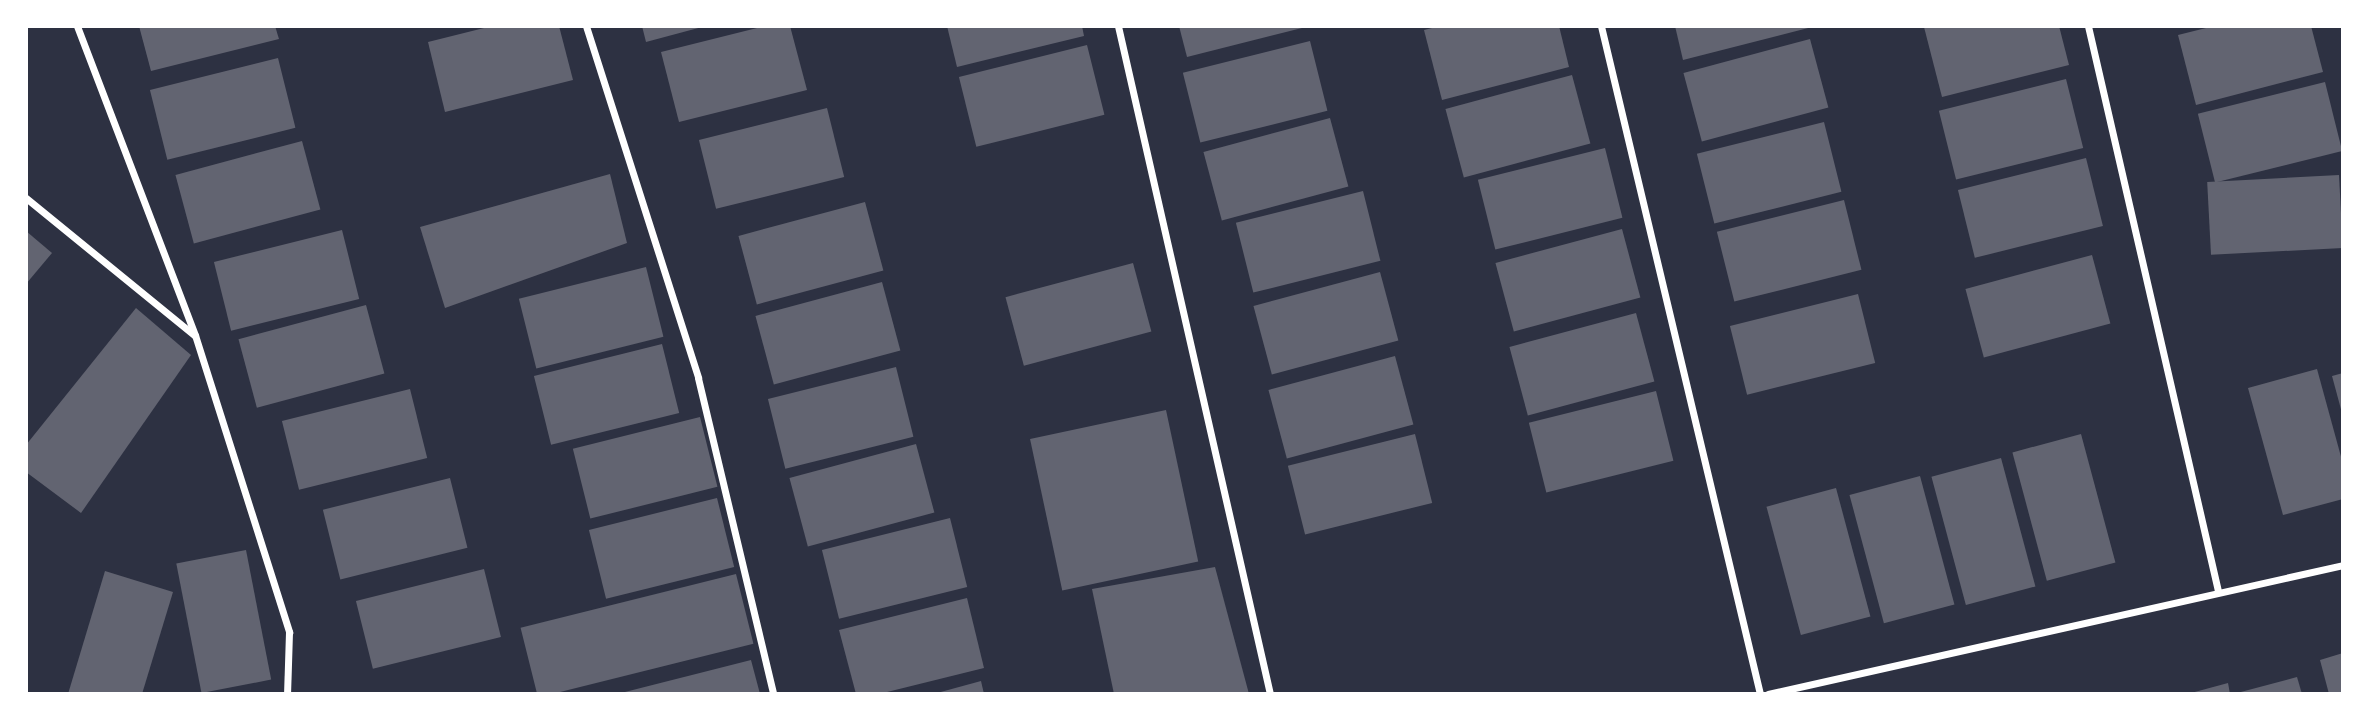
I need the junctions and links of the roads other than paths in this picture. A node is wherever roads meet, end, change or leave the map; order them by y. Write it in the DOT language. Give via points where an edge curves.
graph roads {
  1 [pos="77,26"];
  2 [pos="586,26"];
  3 [pos="1118,26"];
  4 [pos="1601,26"];
  5 [pos="2088,26"];
  6 [pos="26,198"];
  7 [pos="195,335"];
  8 [pos="2343,565"];
  9 [pos="2218,591"];
  10 [pos="286,694"];
  11 [pos="774,694"];
  12 [pos="1270,694"];
  13 [pos="1760,694"];
  14 [pos="1768,694"];
  1 -- 7 [label="street"];
  2 -- 11 [label="street" via="698,378"];
  3 -- 12 [label="street"];
  4 -- 13 [label="street"];
  5 -- 9 [label="street"];
  6 -- 7 [label="street"];
  7 -- 10 [label="street" via="289,632"];
  8 -- 9 [label="street"];
  9 -- 14 [label="street"];
}
